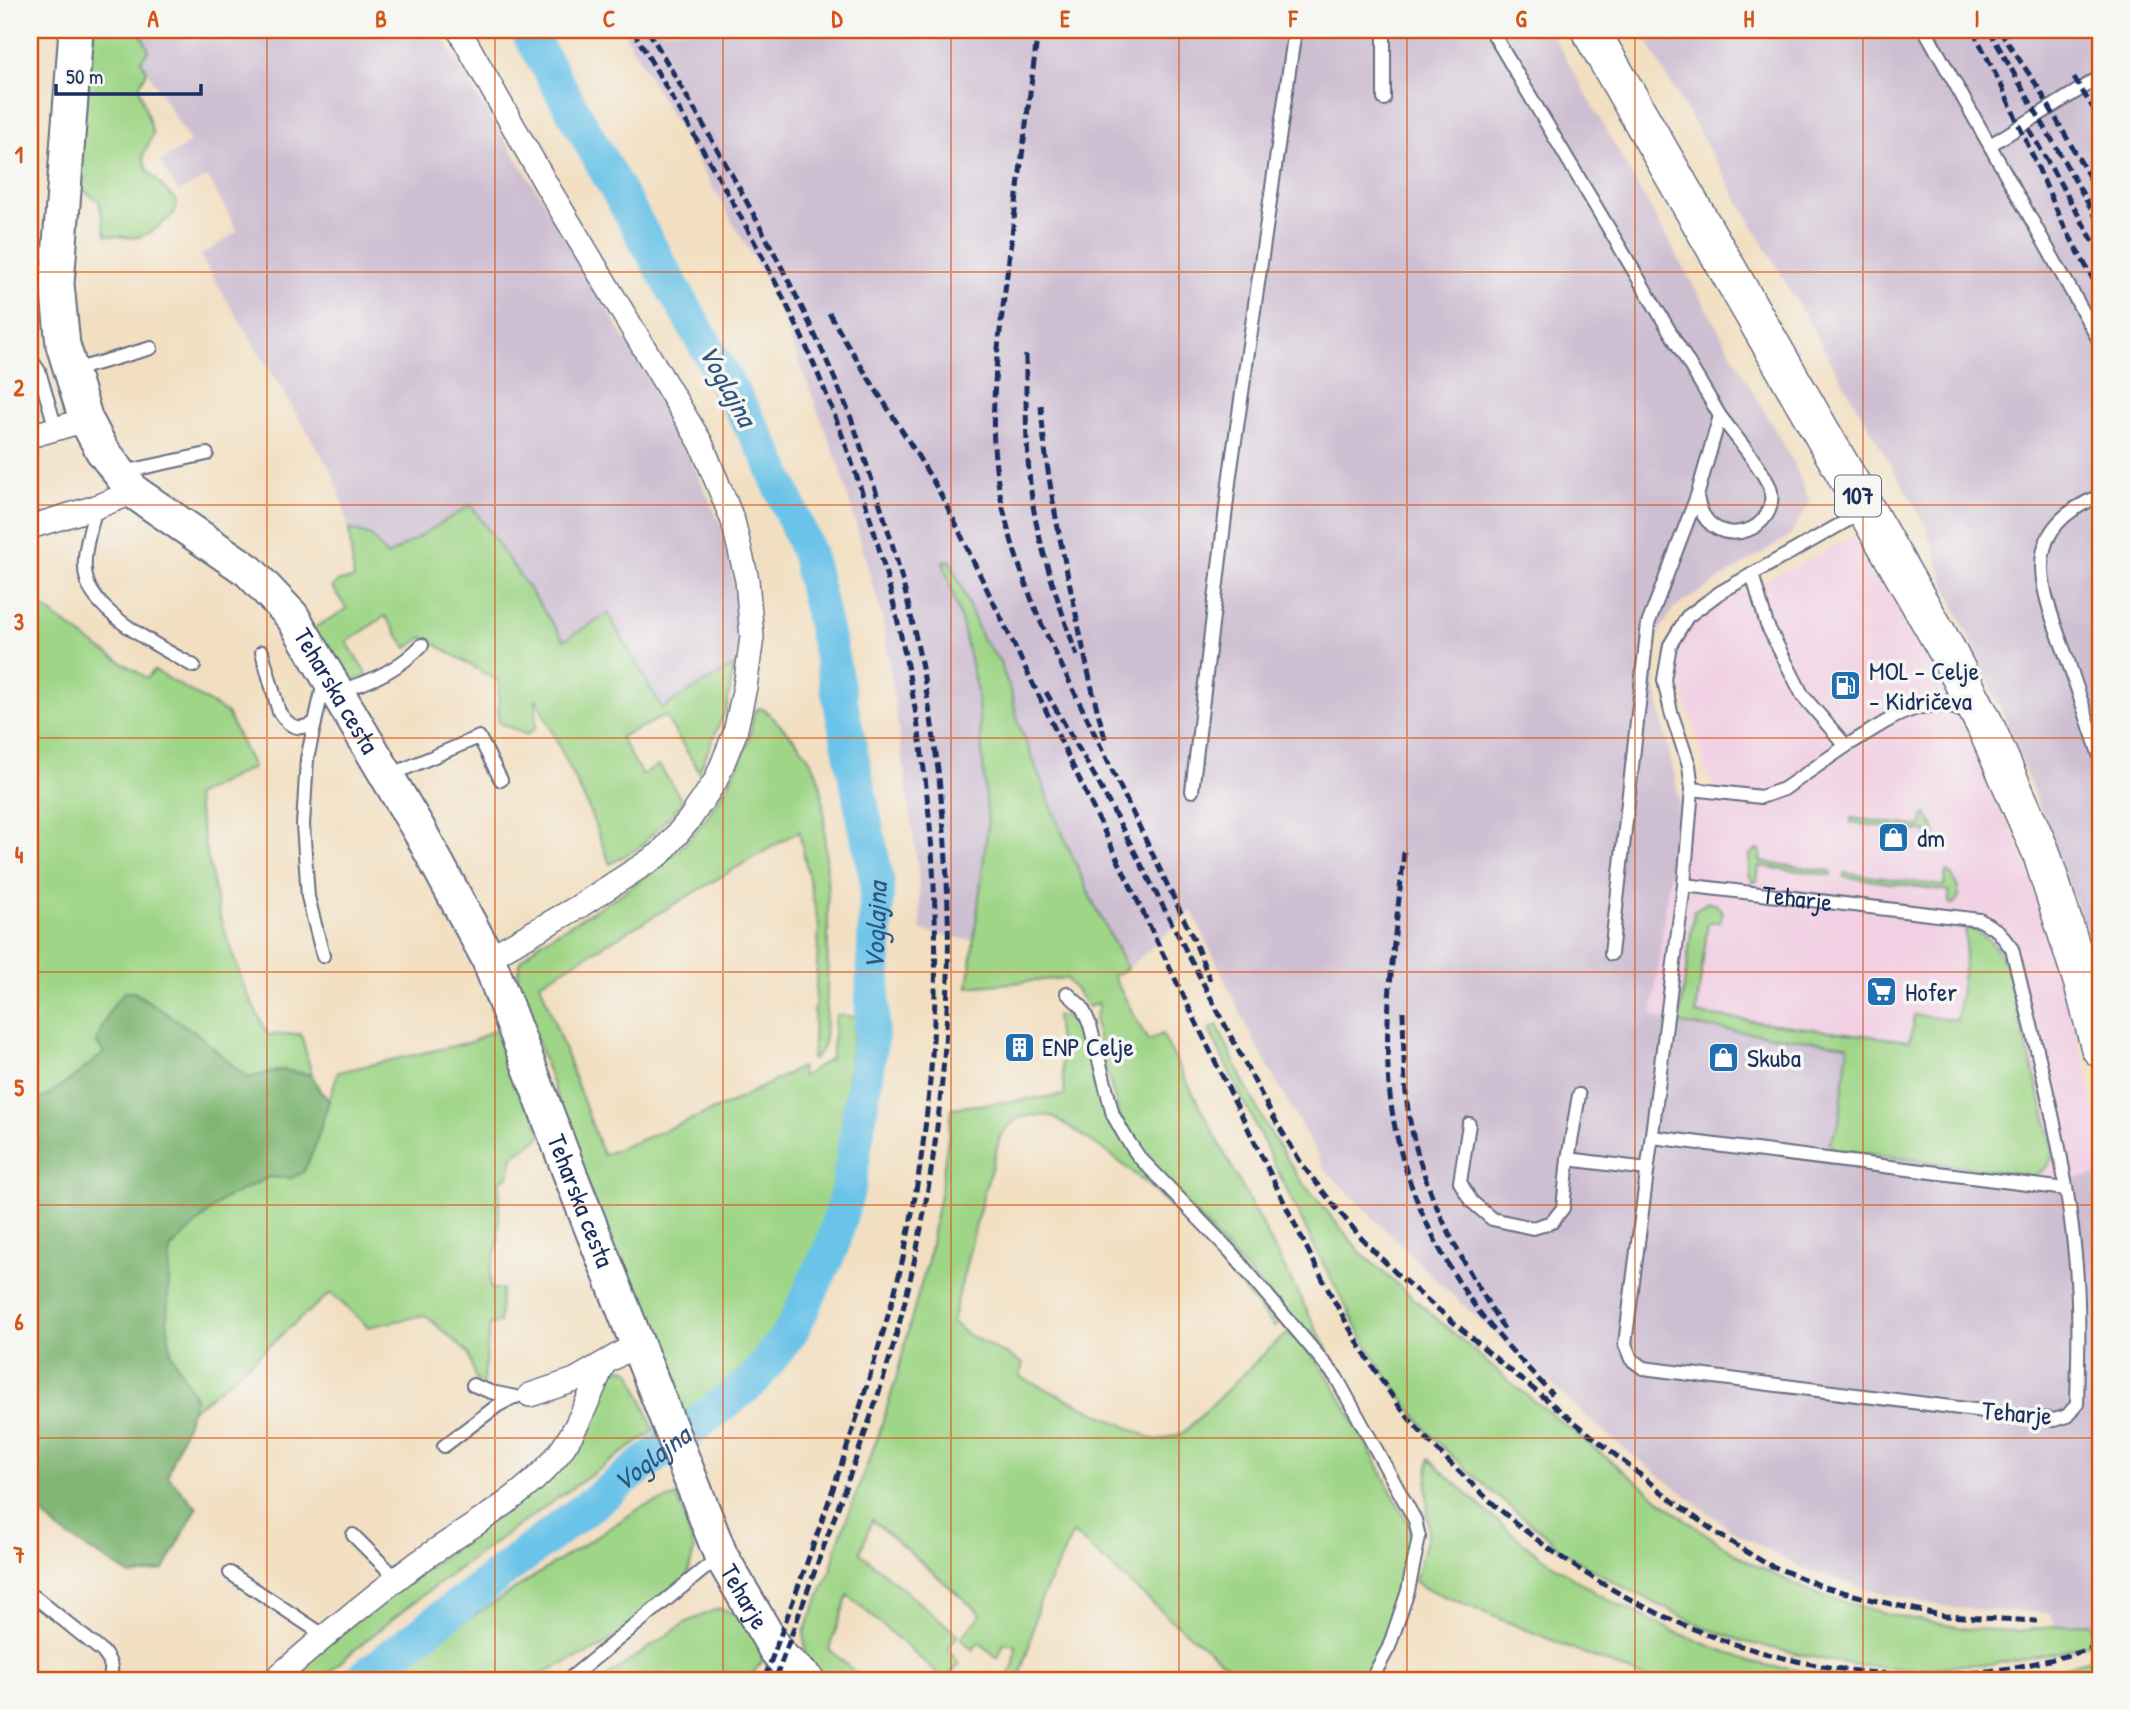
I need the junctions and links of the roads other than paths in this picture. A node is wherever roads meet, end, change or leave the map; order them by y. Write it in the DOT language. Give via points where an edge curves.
graph roads {
  1 [pos="76,30"];
  2 [pos="458,30"];
  3 [pos="1295,30"];
  4 [pos="1384,30"];
  5 [pos="1491,30"];
  6 [pos="1590,30"];
  7 [pos="1925,30"];
  8 [pos="2100,77"];
  9 [pos="1384,99"];
  10 [pos="1990,145"];
  11 [pos="2100,342"];
  12 [pos="151,348"];
  13 [pos="30,358"];
  14 [pos="71,371"];
  15 [pos="1720,416"];
  16 [pos="71,424"];
  17 [pos="30,436"];
  18 [pos="207,454"];
  19 [pos="127,482"];
  20 [pos="1697,496"];
  21 [pos="2100,496"];
  22 [pos="96,506"];
  23 [pos="1866,510"];
  24 [pos="30,527"];
  25 [pos="1752,574"];
  26 [pos="422,645"];
  27 [pos="262,652"];
  28 [pos="194,666"];
  29 [pos="332,681"];
  30 [pos="315,723"];
  31 [pos="1985,725"];
  32 [pos="1846,746"];
  33 [pos="2100,757"];
  34 [pos="387,776"];
  35 [pos="501,780"];
  36 [pos="1692,789"];
  37 [pos="1192,792"];
  38 [pos="1684,885"];
  39 [pos="1611,954"];
  40 [pos="323,956"];
  41 [pos="488,958"];
  42 [pos="1067,993"];
  43 [pos="2100,1048"];
  44 [pos="1579,1095"];
  45 [pos="1469,1124"];
  46 [pos="1652,1137"];
  47 [pos="1568,1159"];
  48 [pos="1647,1169"];
  49 [pos="2066,1189"];
  50 [pos="637,1344"];
  51 [pos="604,1363"];
  52 [pos="473,1385"];
  53 [pos="655,1389"];
  54 [pos="522,1396"];
  55 [pos="444,1446"];
  56 [pos="353,1535"];
  57 [pos="721,1556"];
  58 [pos="230,1573"];
  59 [pos="397,1579"];
  60 [pos="35,1597"];
  61 [pos="324,1636"];
  62 [pos="109,1680"];
  63 [pos="274,1680"];
  64 [pos="568,1680"];
  65 [pos="807,1680"];
  66 [pos="1371,1680"];
  1 -- 14 [label="street, Teharska cesta" via="57,285 63,345"];
  2 -- 41 [label="street" via="701,443 733,521 747,580 752,637 735,733 716,780 682,828 660,854"];
  3 -- 37 [label="lane" via="1230,475"];
  4 -- 9 [label="lane"];
  5 -- 15 [label="lane"];
  6 -- 23 [label="main road, 107"];
  7 -- 10 [label="lane"];
  8 -- 10 [label="lane"];
  10 -- 11 [label="lane"];
  12 -- 14 [label="lane"];
  13 -- 16 [label="lane"];
  14 -- 16 [label="street, Teharska cesta"];
  15 -- 20 [label="lane"];
  15 -- 20 [label="lane" via="1765,477 1770,505 1755,527 1726,533 1705,519"];
  16 -- 17 [label="street"];
  16 -- 19 [label="street, Teharska cesta" via="102,450"];
  18 -- 19 [label="lane" via="173,460"];
  19 -- 22 [label="street"];
  19 -- 29 [label="street, Teharska cesta" via="249,571 292,616"];
  20 -- 39 [label="lane" via="1648,624"];
  21 -- 33 [label="lane" via="2074,508 2056,524 2044,549 2042,574"];
  22 -- 24 [label="street"];
  22 -- 28 [label="lane" via="85,561 87,580 97,601 163,650"];
  23 -- 25 [label="lane, Teharje"];
  23 -- 31 [label="main road, 107"];
  25 -- 32 [label="lane" via="1767,625 1804,696"];
  25 -- 36 [label="lane, Teharje" via="1687,617 1670,645 1664,680"];
  26 -- 29 [label="lane" via="400,666 354,687"];
  27 -- 30 [label="lane" via="284,720 302,729"];
  29 -- 30 [label="lane"];
  29 -- 34 [label="street, Teharska cesta"];
  30 -- 40 [label="lane" via="307,759 303,825 308,897"];
  31 -- 32 [label="lane" via="1960,709 1934,704 1907,710"];
  31 -- 43 [label="main road, 107" via="2041,852"];
  32 -- 36 [label="lane" via="1784,789 1761,797"];
  34 -- 35 [label="lane" via="479,737"];
  34 -- 41 [label="street, Teharska cesta"];
  36 -- 38 [label="lane, Teharje"];
  38 -- 46 [label="lane, Teharje"];
  38 -- 49 [label="lane, Teharje" via="1980,920 1998,931 2012,949 2048,1091"];
  41 -- 50 [label="street, Teharska cesta"];
  42 -- 66 [label="lane" via="1082,1007 1090,1025 1113,1115 1126,1138 1230,1251 1336,1377 1415,1520 1419,1537 1408,1591 1389,1647"];
  44 -- 47 [label="lane"];
  45 -- 47 [label="lane" via="1460,1182 1471,1201 1492,1219 1533,1228 1552,1222 1563,1209"];
  46 -- 48 [label="lane, Teharje"];
  46 -- 49 [label="lane"];
  47 -- 48 [label="lane"];
  48 -- 49 [label="lane, Teharje" via="1625,1343 1631,1359 1643,1368 2054,1420 2067,1416 2077,1404 2076,1267"];
  50 -- 51 [label="street"];
  50 -- 53 [label="street, Teharska cesta"];
  51 -- 54 [label="street" via="575,1380"];
  51 -- 59 [label="street" via="574,1429 553,1461 513,1498"];
  52 -- 54 [label="lane"];
  53 -- 57 [label="street, Teharje"];
  54 -- 55 [label="lane" via="497,1406"];
  56 -- 59 [label="lane"];
  57 -- 64 [label="lane"];
  57 -- 65 [label="street, Teharje" via="775,1649"];
  58 -- 61 [label="lane"];
  59 -- 61 [label="street"];
  60 -- 62 [label="lane" via="103,1652 111,1662"];
  61 -- 63 [label="street"];
}
